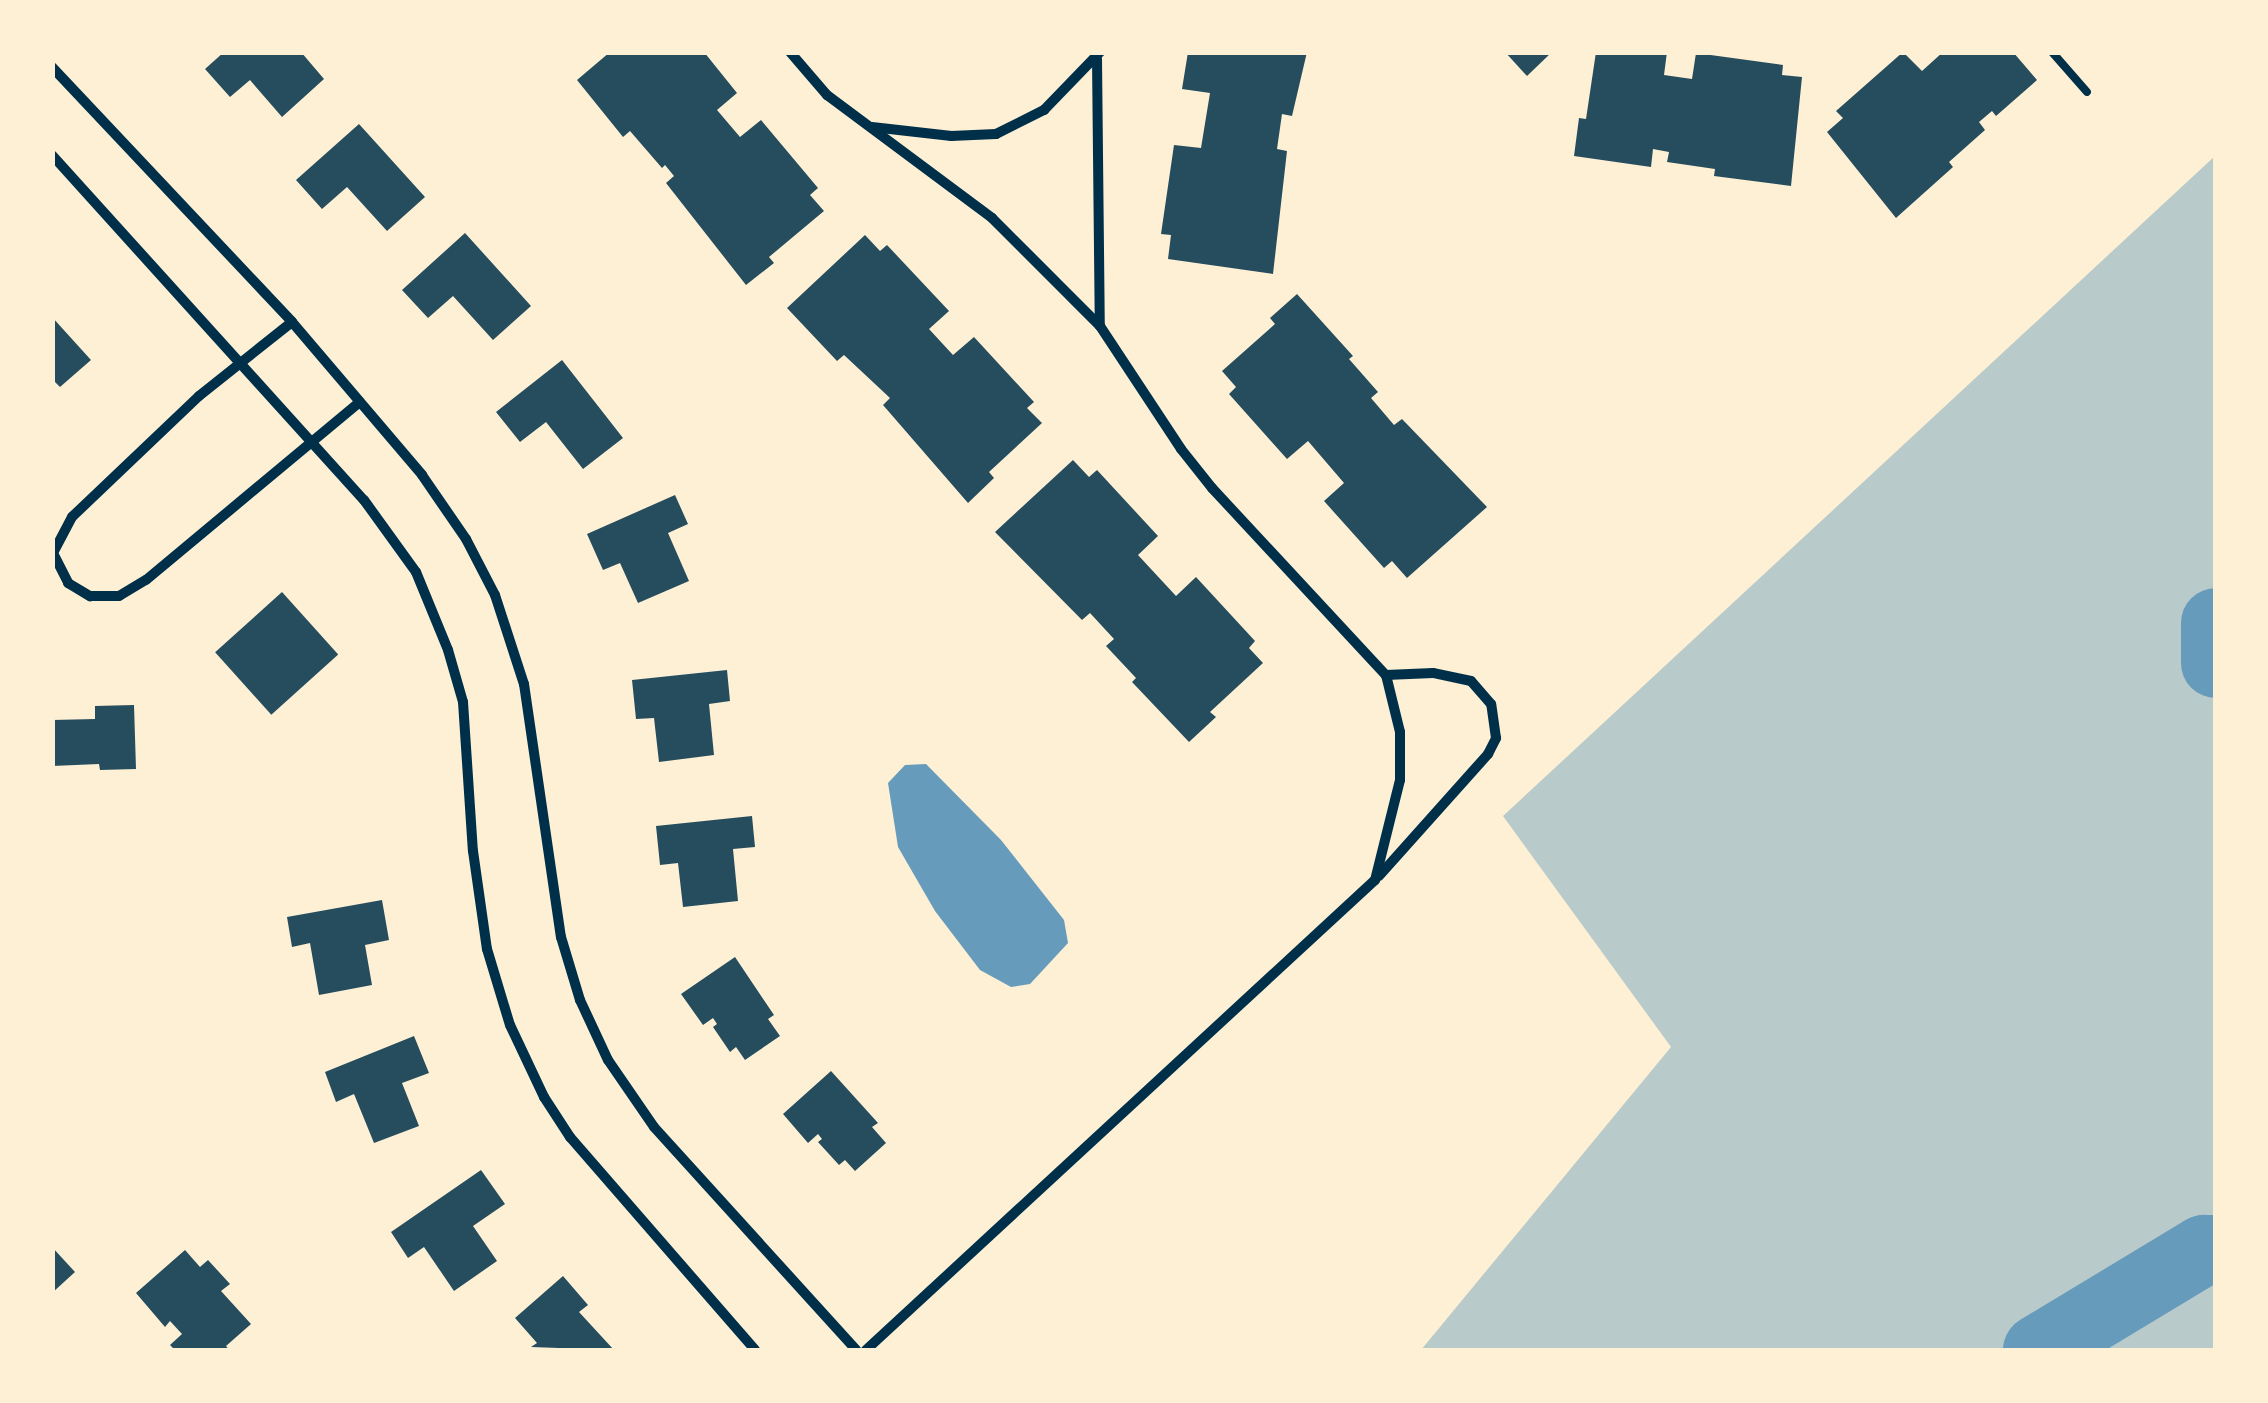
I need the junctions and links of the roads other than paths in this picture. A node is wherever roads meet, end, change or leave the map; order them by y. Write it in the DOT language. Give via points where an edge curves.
graph roads {
  1 [pos="790,52"];
  2 [pos="2052,52"];
  3 [pos="1098,56"];
  4 [pos="52,67"];
  5 [pos="2086,92"];
  6 [pos="867,126"];
  7 [pos="52,155"];
  8 [pos="292,322"];
  9 [pos="1100,326"];
  10 [pos="238,366"];
  11 [pos="360,402"];
  12 [pos="311,441"];
  13 [pos="1386,676"];
  14 [pos="1375,880"];
  15 [pos="755,1350"];
  16 [pos="856,1350"];
  17 [pos="866,1350"];
  1 -- 6 [label="street"];
  2 -- 5 [label="lane"];
  3 -- 6 [label="street" via="1044,110 996,134"];
  3 -- 9 [label="street"];
  4 -- 8 [label="street"];
  6 -- 9 [label="street" via="992,218"];
  7 -- 10 [label="street"];
  8 -- 10 [label="street"];
  8 -- 11 [label="street"];
  9 -- 13 [label="street" via="1180,449"];
  10 -- 12 [label="street"];
  10 -- 12 [label="street" via="72,517 53,553 68,583 90,596 119,596"];
  11 -- 12 [label="street"];
  11 -- 16 [label="street" via="466,539 512,639 561,937 608,1060 654,1127"];
  12 -- 15 [label="street" via="416,572 448,650 463,702 472,851 487,948 510,1025 544,1097 599,1175"];
  13 -- 14 [label="street" via="1400,732 1400,780"];
  13 -- 14 [label="street" via="1433,673 1471,681 1490,704 1496,738"];
  14 -- 17 [label="street"];
}
